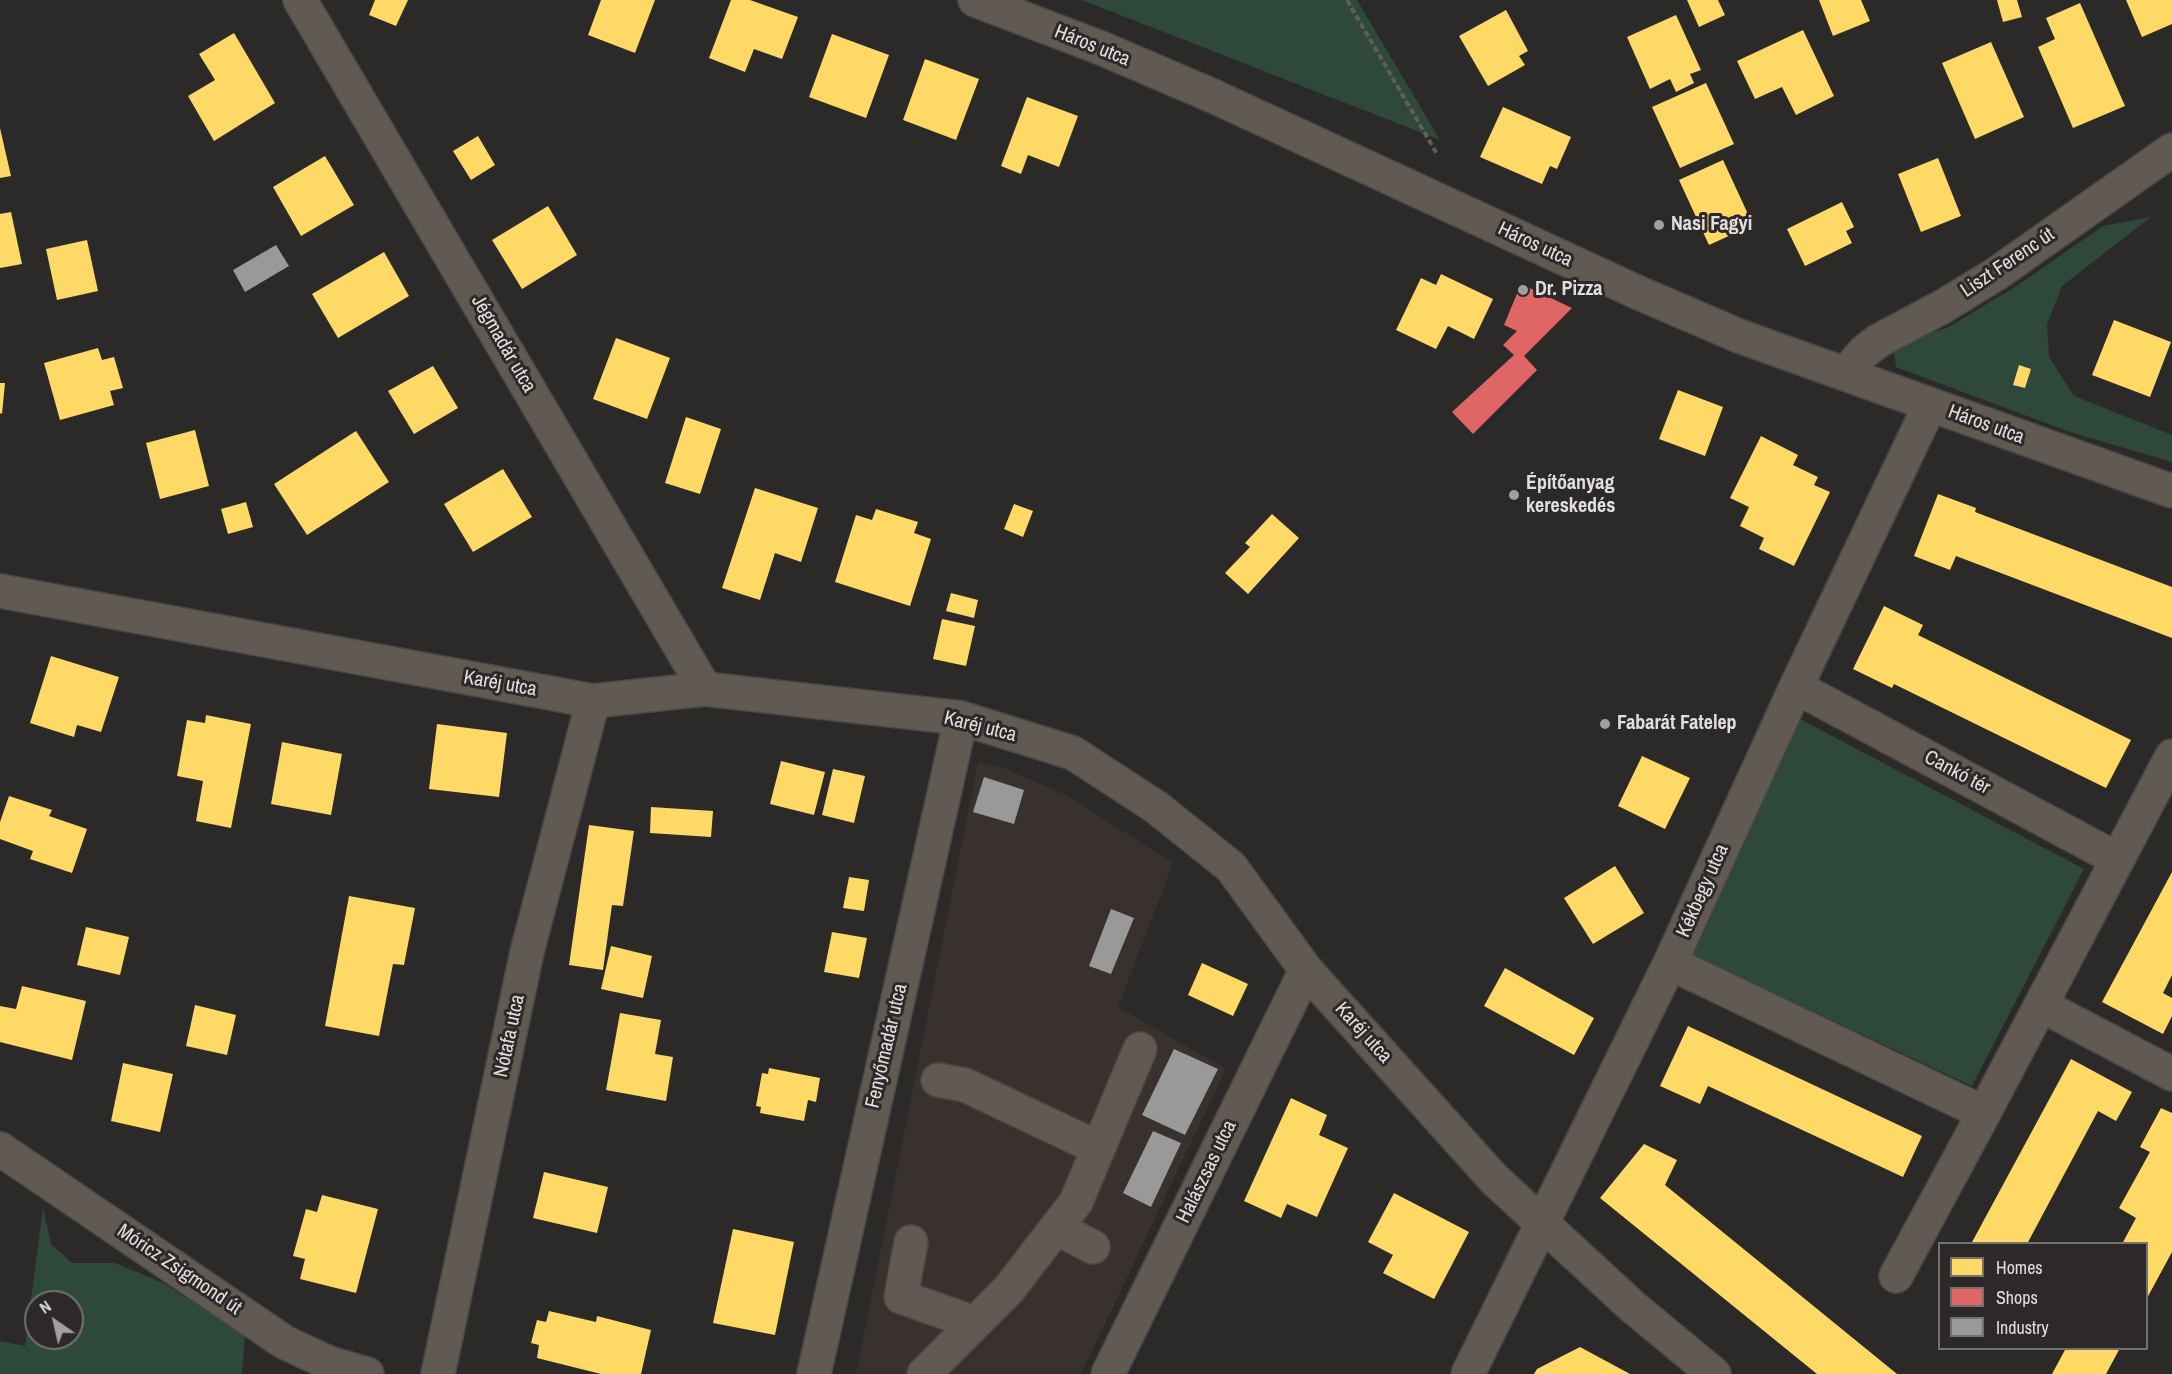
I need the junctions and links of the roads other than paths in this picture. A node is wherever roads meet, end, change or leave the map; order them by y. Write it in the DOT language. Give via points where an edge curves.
graph roads {
  1 [pos="300,0"];
  2 [pos="975,0"];
  3 [pos="2172,150"];
  4 [pos="1845,374"];
  5 [pos="1930,405"];
  6 [pos="2172,491"];
  7 [pos="0,591"];
  8 [pos="1796,687"];
  9 [pos="705,688"];
  10 [pos="593,701"];
  11 [pos="961,718"];
  12 [pos="2172,756"];
  13 [pos="2117,859"];
  14 [pos="1670,963"];
  15 [pos="1306,970"];
  16 [pos="2041,1005"];
  17 [pos="1140,1049"];
  18 [pos="2172,1074"];
  19 [pos="938,1080"];
  20 [pos="1984,1113"];
  21 [pos="1098,1148"];
  22 [pos="0,1149"];
  23 [pos="1541,1224"];
  24 [pos="1056,1228"];
  25 [pos="911,1242"];
  26 [pos="1093,1247"];
  27 [pos="1896,1276"];
  28 [pos="975,1323"];
  29 [pos="367,1374"];
  30 [pos="438,1374"];
  31 [pos="814,1374"];
  32 [pos="924,1374"];
  33 [pos="1108,1374"];
  34 [pos="1468,1374"];
  35 [pos="1714,1374"];
  1 -- 9 [label="street, Jégmadár utca"];
  2 -- 4 [label="street, Háros utca" via="1213,96 1639,294"];
  3 -- 4 [label="street, Liszt Ferenc út" via="1996,274 1878,341"];
  4 -- 5 [label="street, Háros utca"];
  5 -- 6 [label="street, Háros utca"];
  5 -- 8 [label="street, Kékbegy utca"];
  7 -- 10 [label="street, Karéj utca"];
  8 -- 13 [label="street, Cankó tér"];
  8 -- 14 [label="street, Kékbegy utca"];
  9 -- 10 [label="street, Karéj utca"];
  9 -- 11 [label="street, Karéj utca"];
  10 -- 30 [label="street, Nótafa utca" via="527,952"];
  11 -- 15 [label="street, Karéj utca" via="1073,753 1156,807 1231,867"];
  11 -- 31 [label="street, Fenyőmadár utca"];
  12 -- 13 [label="street"];
  13 -- 16 [label="street"];
  14 -- 20 [label="street"];
  14 -- 23 [label="street, Kékbegy utca"];
  15 -- 23 [label="street, Karéj utca" via="1494,1179"];
  15 -- 33 [label="street, Halászsas utca"];
  16 -- 18 [label="street"];
  16 -- 20 [label="street"];
  17 -- 21 [label="street"];
  19 -- 21 [label="street" via="965,1085"];
  20 -- 27 [label="street"];
  21 -- 24 [label="street" via="1076,1202"];
  22 -- 29 [label="street, Móricz Zsigmond út" via="284,1342 329,1363"];
  23 -- 34 [label="street, Kékbegy utca"];
  23 -- 35 [label="street, Karéj utca"];
  24 -- 26 [label="street"];
  24 -- 28 [label="street" via="1009,1289"];
  25 -- 28 [label="street" via="901,1297"];
  28 -- 32 [label="street"];
}
